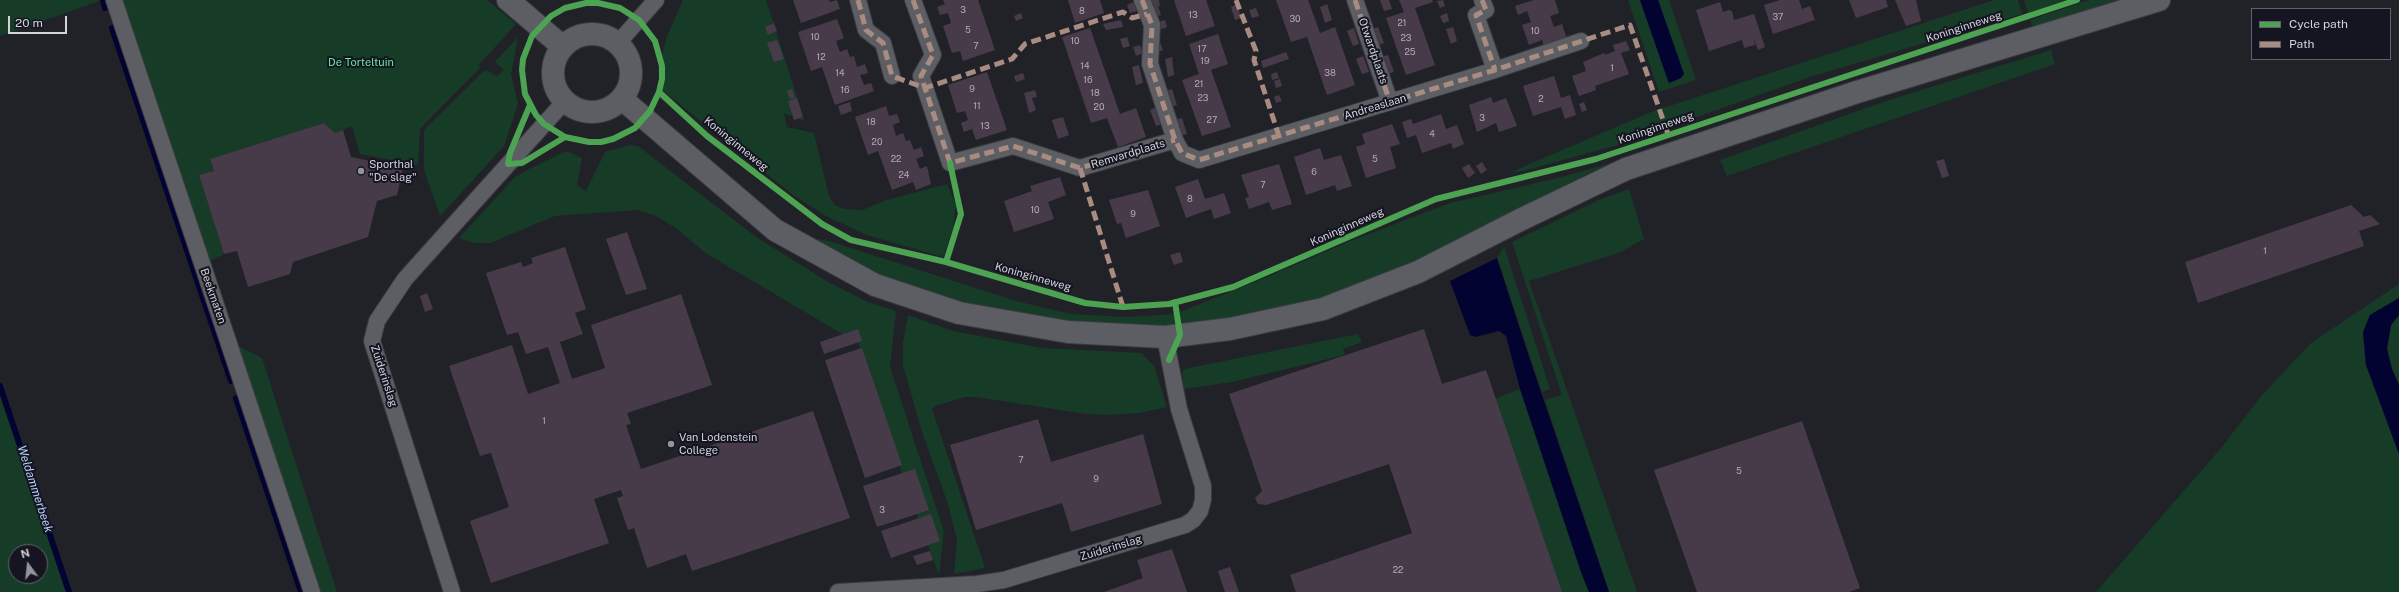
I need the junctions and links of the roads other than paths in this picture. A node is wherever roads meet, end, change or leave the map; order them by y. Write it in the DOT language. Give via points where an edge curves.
graph roads {
  1 [pos="114,0"];
  2 [pos="508,0"];
  3 [pos="656,0"];
  4 [pos="858,0"];
  5 [pos="913,0"];
  6 [pos="1142,0"];
  7 [pos="1355,0"];
  8 [pos="1482,0"];
  9 [pos="2159,0"];
  10 [pos="1581,41"];
  11 [pos="618,44"];
  12 [pos="563,48"];
  13 [pos="1495,70"];
  14 [pos="892,76"];
  15 [pos="622,98"];
  16 [pos="566,101"];
  17 [pos="1390,102"];
  18 [pos="1175,140"];
  19 [pos="1165,336"];
  20 [pos="312,592"];
  21 [pos="452,592"];
  22 [pos="838,592"];
  1 -- 20 [label="street, Beekmaten"];
  2 -- 12 [label="main road"];
  3 -- 11 [label="street"];
  4 -- 14 [label="street" via="866,30 883,43"];
  5 -- 18 [label="street, Remvardplaats" via="933,55 921,76 950,163 1013,146 1080,168"];
  6 -- 18 [label="street" via="1152,25 1150,64"];
  7 -- 17 [label="street, Otwardplaats"];
  8 -- 13 [label="street" via="1486,10 1476,15"];
  9 -- 19 [label="main road" via="1857,92 1626,169 1418,272 1323,309 1230,329"];
  10 -- 13 [label="street, Andreaslaan"];
  11 -- 12 [label="main road" via="604,36 590,35 575,38"];
  11 -- 15 [label="main road" via="629,60 631,70 631,80"];
  12 -- 16 [label="main road" via="556,60 554,75 557,89"];
  13 -- 17 [label="street, Andreaslaan"];
  15 -- 16 [label="main road" via="599,112 581,110"];
  15 -- 19 [label="main road" via="775,230 875,285 967,314 1068,332"];
  16 -- 21 [label="street, Zuiderinslag" via="405,279 377,321 372,341"];
  17 -- 18 [label="street, Andreaslaan" via="1199,160 1182,153"];
  19 -- 22 [label="street, Zuiderinslag" via="1179,410 1203,486 1200,511 1193,520 1185,525 1004,580 977,584"];
}
